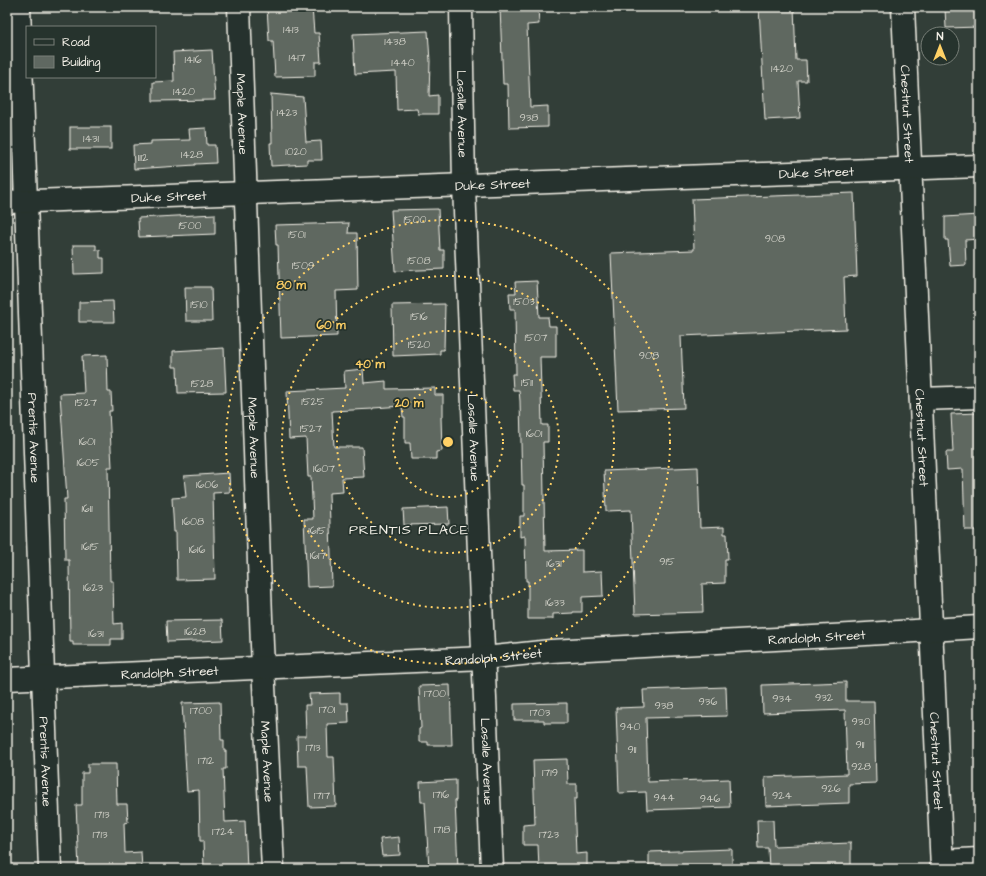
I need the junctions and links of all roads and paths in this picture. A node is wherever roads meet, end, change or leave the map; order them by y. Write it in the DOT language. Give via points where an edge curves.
graph roads {
  1 [pos="19,7"];
  2 [pos="239,7"];
  3 [pos="461,7"];
  4 [pos="903,7"];
  5 [pos="979,166"];
  6 [pos="910,169"];
  7 [pos="464,186"];
  8 [pos="245,194"];
  9 [pos="17,202"];
  10 [pos="979,397"];
  11 [pos="921,399"];
  12 [pos="979,627"];
  13 [pos="931,630"];
  14 [pos="484,658"];
  15 [pos="263,668"];
  16 [pos="43,678"];
  17 [pos="7,679"];
  18 [pos="979,859"];
  19 [pos="942,865"];
  20 [pos="50,869"];
  21 [pos="273,869"];
  22 [pos="492,869"];
  1 -- 9 [label="street, Prentis Avenue"];
  2 -- 8 [label="street, Maple Avenue"];
  3 -- 7 [label="street, Lasalle Avenue"];
  4 -- 6 [label="street, Chestnut Street"];
  5 -- 6 [label="street, Duke Street"];
  6 -- 7 [label="street, Duke Street"];
  6 -- 11 [label="street, Chestnut Street"];
  7 -- 8 [label="street, Duke Street"];
  7 -- 14 [label="street, Lasalle Avenue"];
  8 -- 9 [label="street, Duke Street"];
  8 -- 15 [label="street, Maple Avenue"];
  9 -- 16 [label="street, Prentis Avenue"];
  10 -- 11 [label="street"];
  11 -- 13 [label="street, Chestnut Street"];
  12 -- 13 [label="street, Randolph Street"];
  13 -- 14 [label="street, Randolph Street" via="552,651"];
  13 -- 19 [label="street, Chestnut Street"];
  14 -- 15 [label="street, Randolph Street"];
  14 -- 22 [label="street, Lasalle Avenue"];
  15 -- 16 [label="street, Randolph Street"];
  15 -- 21 [label="street, Maple Avenue"];
  16 -- 17 [label="street, Randolph Street"];
  16 -- 20 [label="street, Prentis Avenue"];
  18 -- 19 [label="street"];
}
